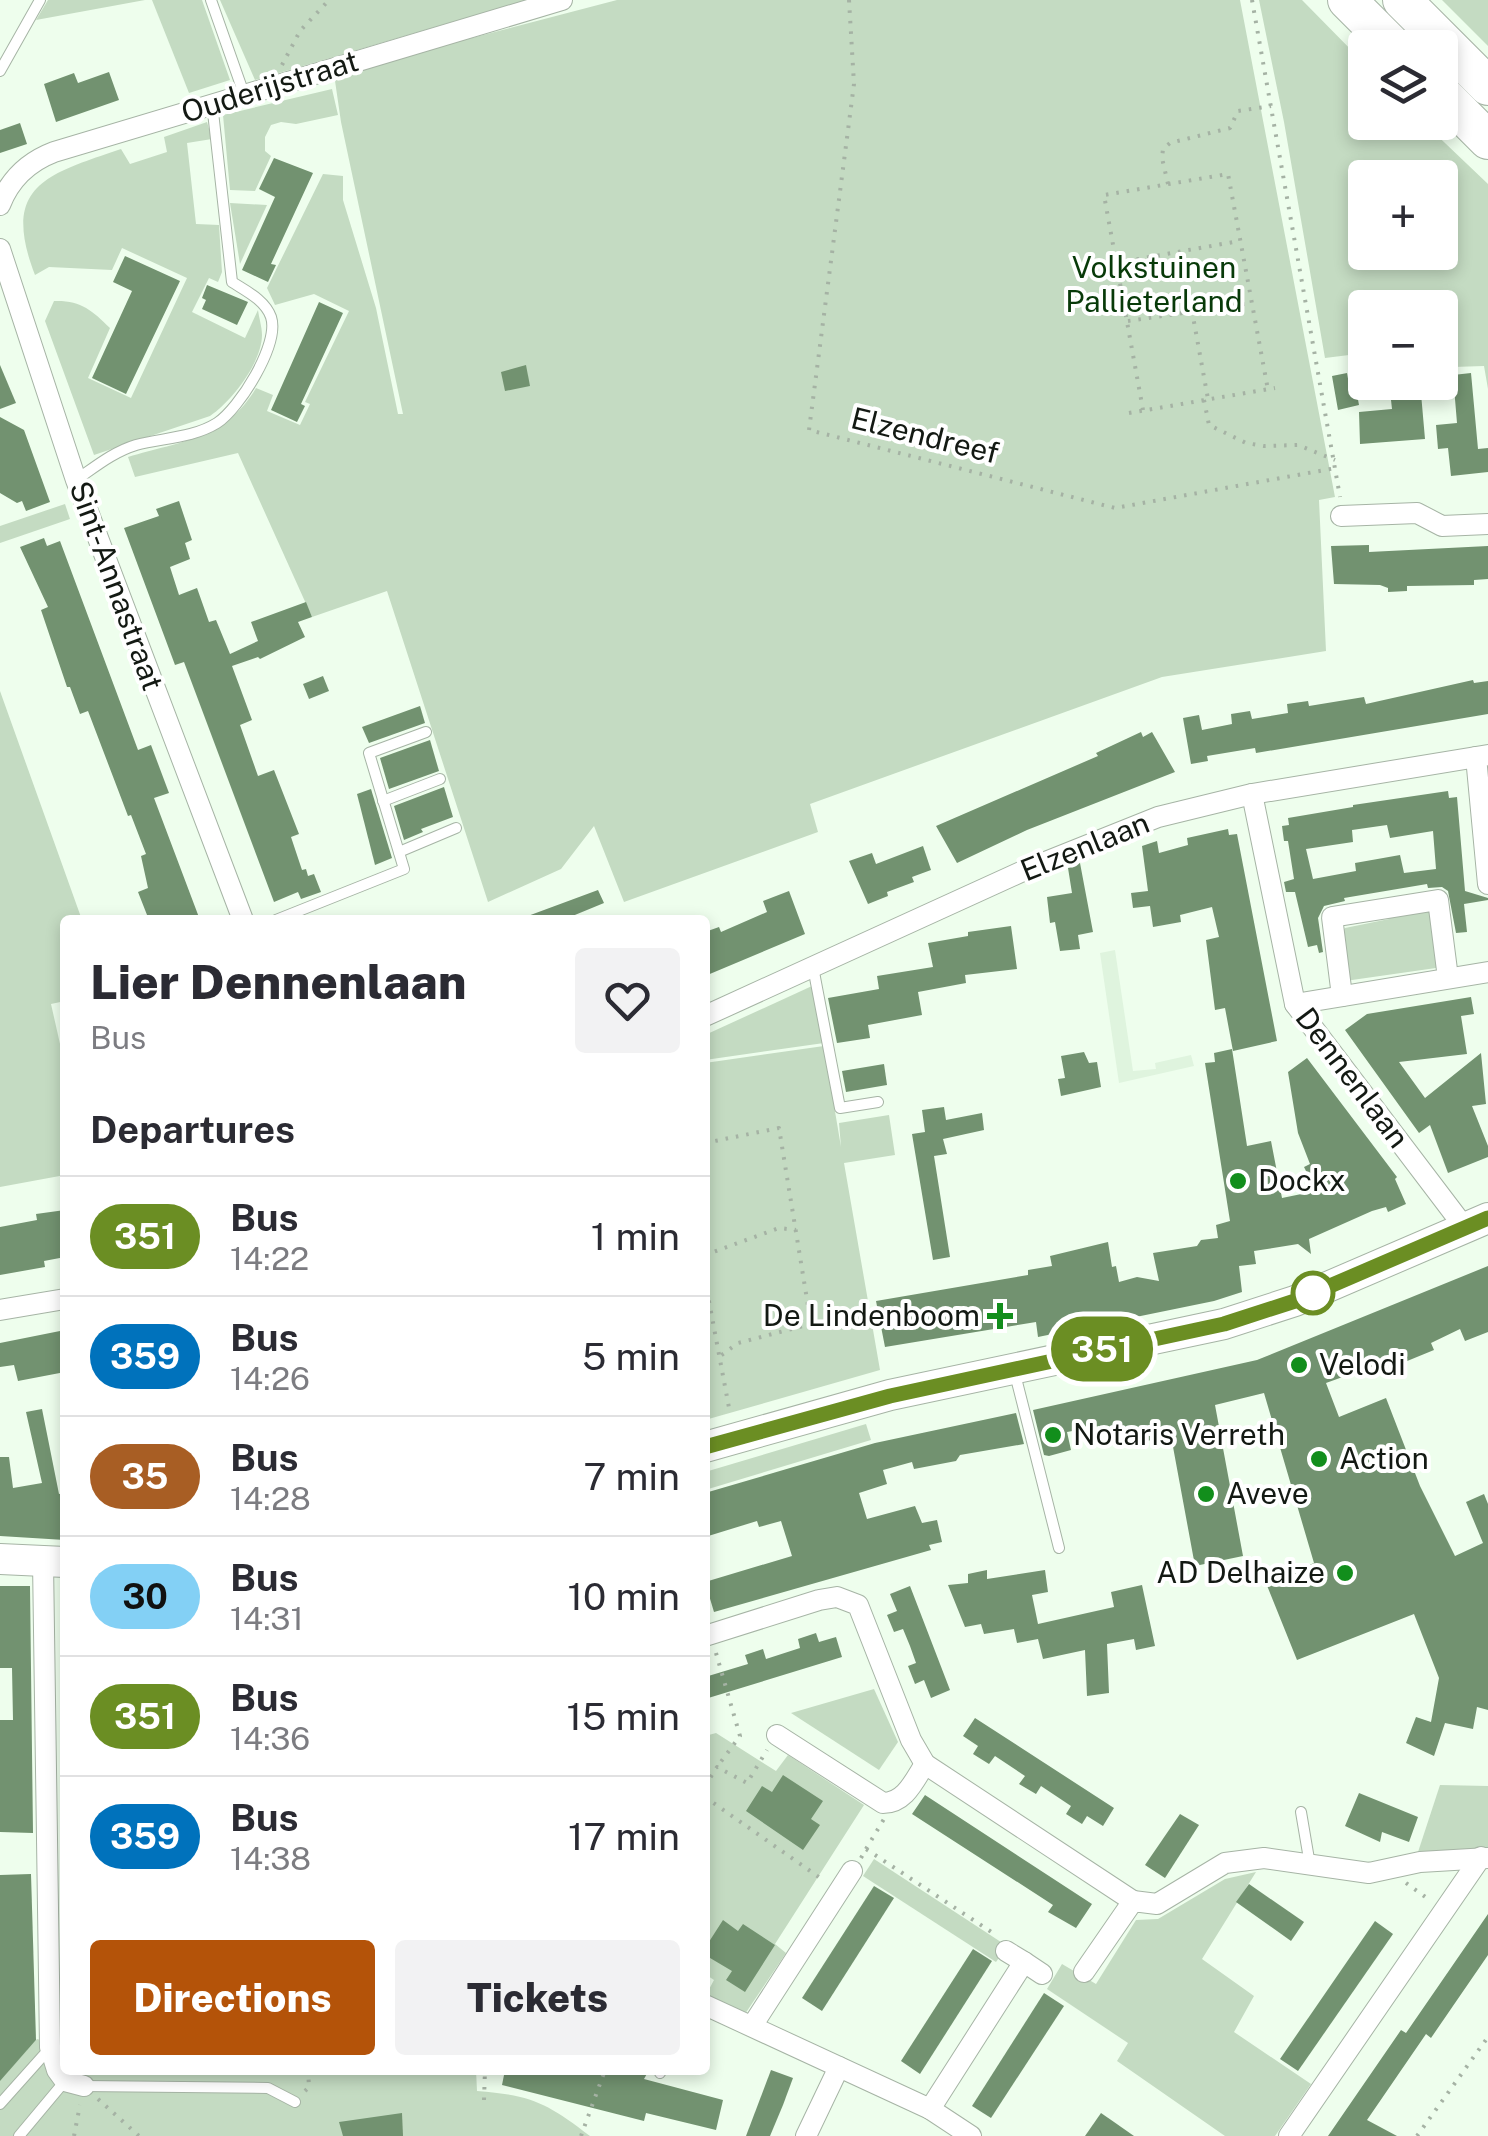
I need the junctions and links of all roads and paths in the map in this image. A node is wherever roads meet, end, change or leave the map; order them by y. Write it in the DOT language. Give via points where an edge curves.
graph roads {
  1 [pos="40,0"];
  2 [pos="211,0"];
  3 [pos="329,0"];
  4 [pos="562,0"];
  5 [pos="849,0"];
  6 [pos="1252,0"];
  7 [pos="1347,0"];
  8 [pos="1402,0"];
  9 [pos="1377,30"];
  10 [pos="0,71"];
  11 [pos="279,84"];
  12 [pos="1488,86"];
  13 [pos="244,94"];
  14 [pos="222,101"];
  15 [pos="1271,106"];
  16 [pos="1458,110"];
  17 [pos="1488,140"];
  18 [pos="1168,184"];
  19 [pos="0,205"];
  20 [pos="1240,240"];
  21 [pos="0,249"];
  22 [pos="1116,264"];
  23 [pos="1252,303"];
  24 [pos="1192,312"];
  25 [pos="1126,321"];
  26 [pos="1206,400"];
  27 [pos="1142,410"];
  28 [pos="1129,413"];
  29 [pos="1335,460"];
  30 [pos="1336,468"];
  31 [pos="76,480"];
  32 [pos="1340,516"];
  33 [pos="1488,524"];
  34 [pos="426,732"];
  35 [pos="1482,756"];
  36 [pos="440,779"];
  37 [pos="1252,794"];
  38 [pos="383,802"];
  39 [pos="456,828"];
  40 [pos="398,852"];
  41 [pos="1488,884"];
  42 [pos="242,915"];
  43 [pos="289,915"];
  44 [pos="813,966"];
  45 [pos="1488,972"];
  46 [pos="1448,978"];
  47 [pos="1342,996"];
  48 [pos="1294,1004"];
  49 [pos="710,1014"];
  50 [pos="878,1102"];
  51 [pos="710,1142"];
  52 [pos="1476,1223"];
  53 [pos="796,1230"];
  54 [pos="710,1253"];
  55 [pos="60,1300"];
  56 [pos="710,1306"];
  57 [pos="0,1310"];
  58 [pos="720,1357"];
  59 [pos="1013,1368"];
  60 [pos="734,1438"];
  61 [pos="710,1445"];
  62 [pos="1059,1548"];
  63 [pos="0,1559"];
  64 [pos="54,1562"];
  65 [pos="710,1634"];
  66 [pos="710,1641"];
  67 [pos="778,1734"];
  68 [pos="926,1764"];
  69 [pos="717,1767"];
  70 [pos="710,1778"];
  71 [pos="710,1801"];
  72 [pos="894,1803"];
  73 [pos="1301,1812"];
  74 [pos="866,1850"];
  75 [pos="1484,1858"];
  76 [pos="1310,1866"];
  77 [pos="1386,1869"];
  78 [pos="852,1871"];
  79 [pos="840,1892"];
  80 [pos="1133,1901"];
  81 [pos="1444,1910"];
  82 [pos="1024,1963"];
  83 [pos="1084,1972"];
  84 [pos="710,2006"];
  85 [pos="752,2026"];
  86 [pos="1488,2037"];
  87 [pos="50,2048"];
  88 [pos="839,2067"];
  89 [pos="60,2072"];
  90 [pos="63,2075"];
  91 [pos="308,2075"];
  92 [pos="485,2075"];
  93 [pos="603,2075"];
  94 [pos="74,2084"];
  95 [pos="484,2100"];
  96 [pos="296,2102"];
  97 [pos="0,2104"];
  98 [pos="930,2110"];
  99 [pos="19,2136"];
  100 [pos="74,2136"];
  101 [pos="139,2136"];
  102 [pos="581,2136"];
  103 [pos="806,2136"];
  104 [pos="971,2136"];
  105 [pos="1289,2136"];
  106 [pos="1416,2136"];
  1 -- 10 [label="lane"];
  2 -- 13 [label="lane"];
  3 -- 11 [label="path" via="300,31"];
  4 -- 11 [label="street, Ouderijstraat"];
  5 -- 30 [label="path, Elzendreef" via="854,84 810,430 1114,508"];
  6 -- 15 [label="path"];
  7 -- 9 [label="highway"];
  8 -- 12 [label="highway"];
  11 -- 13 [label="street, Ouderijstraat"];
  13 -- 14 [label="street, Ouderijstraat"];
  14 -- 19 [label="street, Ouderijstraat" via="41,157 18,174"];
  14 -- 31 [label="lane" via="213,112 227,258 232,282 271,316 262,359 241,400 221,420 114,454"];
  15 -- 18 [label="path" via="1238,111 1230,128 1170,143 1162,158"];
  15 -- 29 [label="path"];
  16 -- 17 [label="highway"];
  18 -- 20 [label="path" via="1228,174"];
  18 -- 22 [label="path" via="1104,195"];
  20 -- 22 [label="path"];
  20 -- 23 [label="path"];
  21 -- 31 [label="street, Sint-Annastraat"];
  22 -- 25 [label="path"];
  23 -- 24 [label="path"];
  23 -- 26 [label="path" via="1272,389"];
  24 -- 25 [label="path"];
  24 -- 26 [label="path"];
  25 -- 27 [label="path"];
  26 -- 27 [label="path"];
  26 -- 29 [label="path" via="1209,425 1220,432 1253,445 1311,448"];
  27 -- 28 [label="path"];
  29 -- 30 [label="path"];
  30 -- 32 [label="path"];
  31 -- 42 [label="street, Sint-Annastraat"];
  32 -- 33 [label="street" via="1418,512 1442,526"];
  34 -- 38 [label="lane" via="368,753"];
  35 -- 37 [label="street, Elzenlaan"];
  35 -- 41 [label="street"];
  36 -- 38 [label="lane"];
  37 -- 44 [label="street, Elzenlaan" via="1096,840"];
  37 -- 48 [label="street, Dennenlaan"];
  38 -- 40 [label="lane"];
  39 -- 40 [label="lane"];
  40 -- 43 [label="lane" via="404,870"];
  44 -- 49 [label="street, Elzenlaan"];
  44 -- 50 [label="lane" via="840,1108"];
  45 -- 46 [label="street"];
  46 -- 47 [label="street"];
  46 -- 47 [label="street" via="1438,900 1332,917"];
  47 -- 48 [label="street"];
  48 -- 52 [label="street, Dennenlaan"];
  51 -- 53 [label="path" via="779,1128"];
  52 -- 59 [label="street" via="1295,1301 1224,1324"];
  53 -- 54 [label="path" via="779,1228"];
  53 -- 58 [label="path" via="811,1324 738,1344"];
  55 -- 57 [label="street"];
  56 -- 58 [label="path"];
  58 -- 60 [label="path"];
  59 -- 60 [label="street"];
  59 -- 62 [label="lane"];
  60 -- 61 [label="street"];
  63 -- 64 [label="street"];
  64 -- 87 [label="street"];
  65 -- 68 [label="street" via="819,1600 837,1597 858,1605 910,1740"];
  66 -- 69 [label="path" via="740,1736"];
  67 -- 69 [label="path" via="747,1783"];
  67 -- 72 [label="street"];
  68 -- 72 [label="street"];
  68 -- 80 [label="street"];
  69 -- 70 [label="path"];
  71 -- 79 [label="path"];
  72 -- 74 [label="path"];
  73 -- 76 [label="lane"];
  74 -- 78 [label="path"];
  74 -- 82 [label="path" via="1010,1945"];
  75 -- 77 [label="street"];
  75 -- 81 [label="street"];
  76 -- 77 [label="street"];
  76 -- 80 [label="street" via="1264,1858 1225,1863 1157,1904"];
  77 -- 81 [label="path"];
  78 -- 79 [label="street"];
  79 -- 85 [label="street"];
  80 -- 83 [label="street"];
  81 -- 105 [label="street"];
  82 -- 98 [label="street"];
  84 -- 85 [label="street"];
  85 -- 88 [label="street"];
  86 -- 106 [label="path"];
  87 -- 89 [label="street"];
  87 -- 97 [label="lane"];
  88 -- 98 [label="street"];
  88 -- 103 [label="street"];
  90 -- 94 [label="street"];
  91 -- 96 [label="path" via="309,2087"];
  92 -- 95 [label="path"];
  93 -- 102 [label="path"];
  94 -- 96 [label="lane" via="268,2088"];
  94 -- 99 [label="lane"];
  94 -- 100 [label="path"];
  94 -- 101 [label="path"];
  98 -- 104 [label="street"];
}
